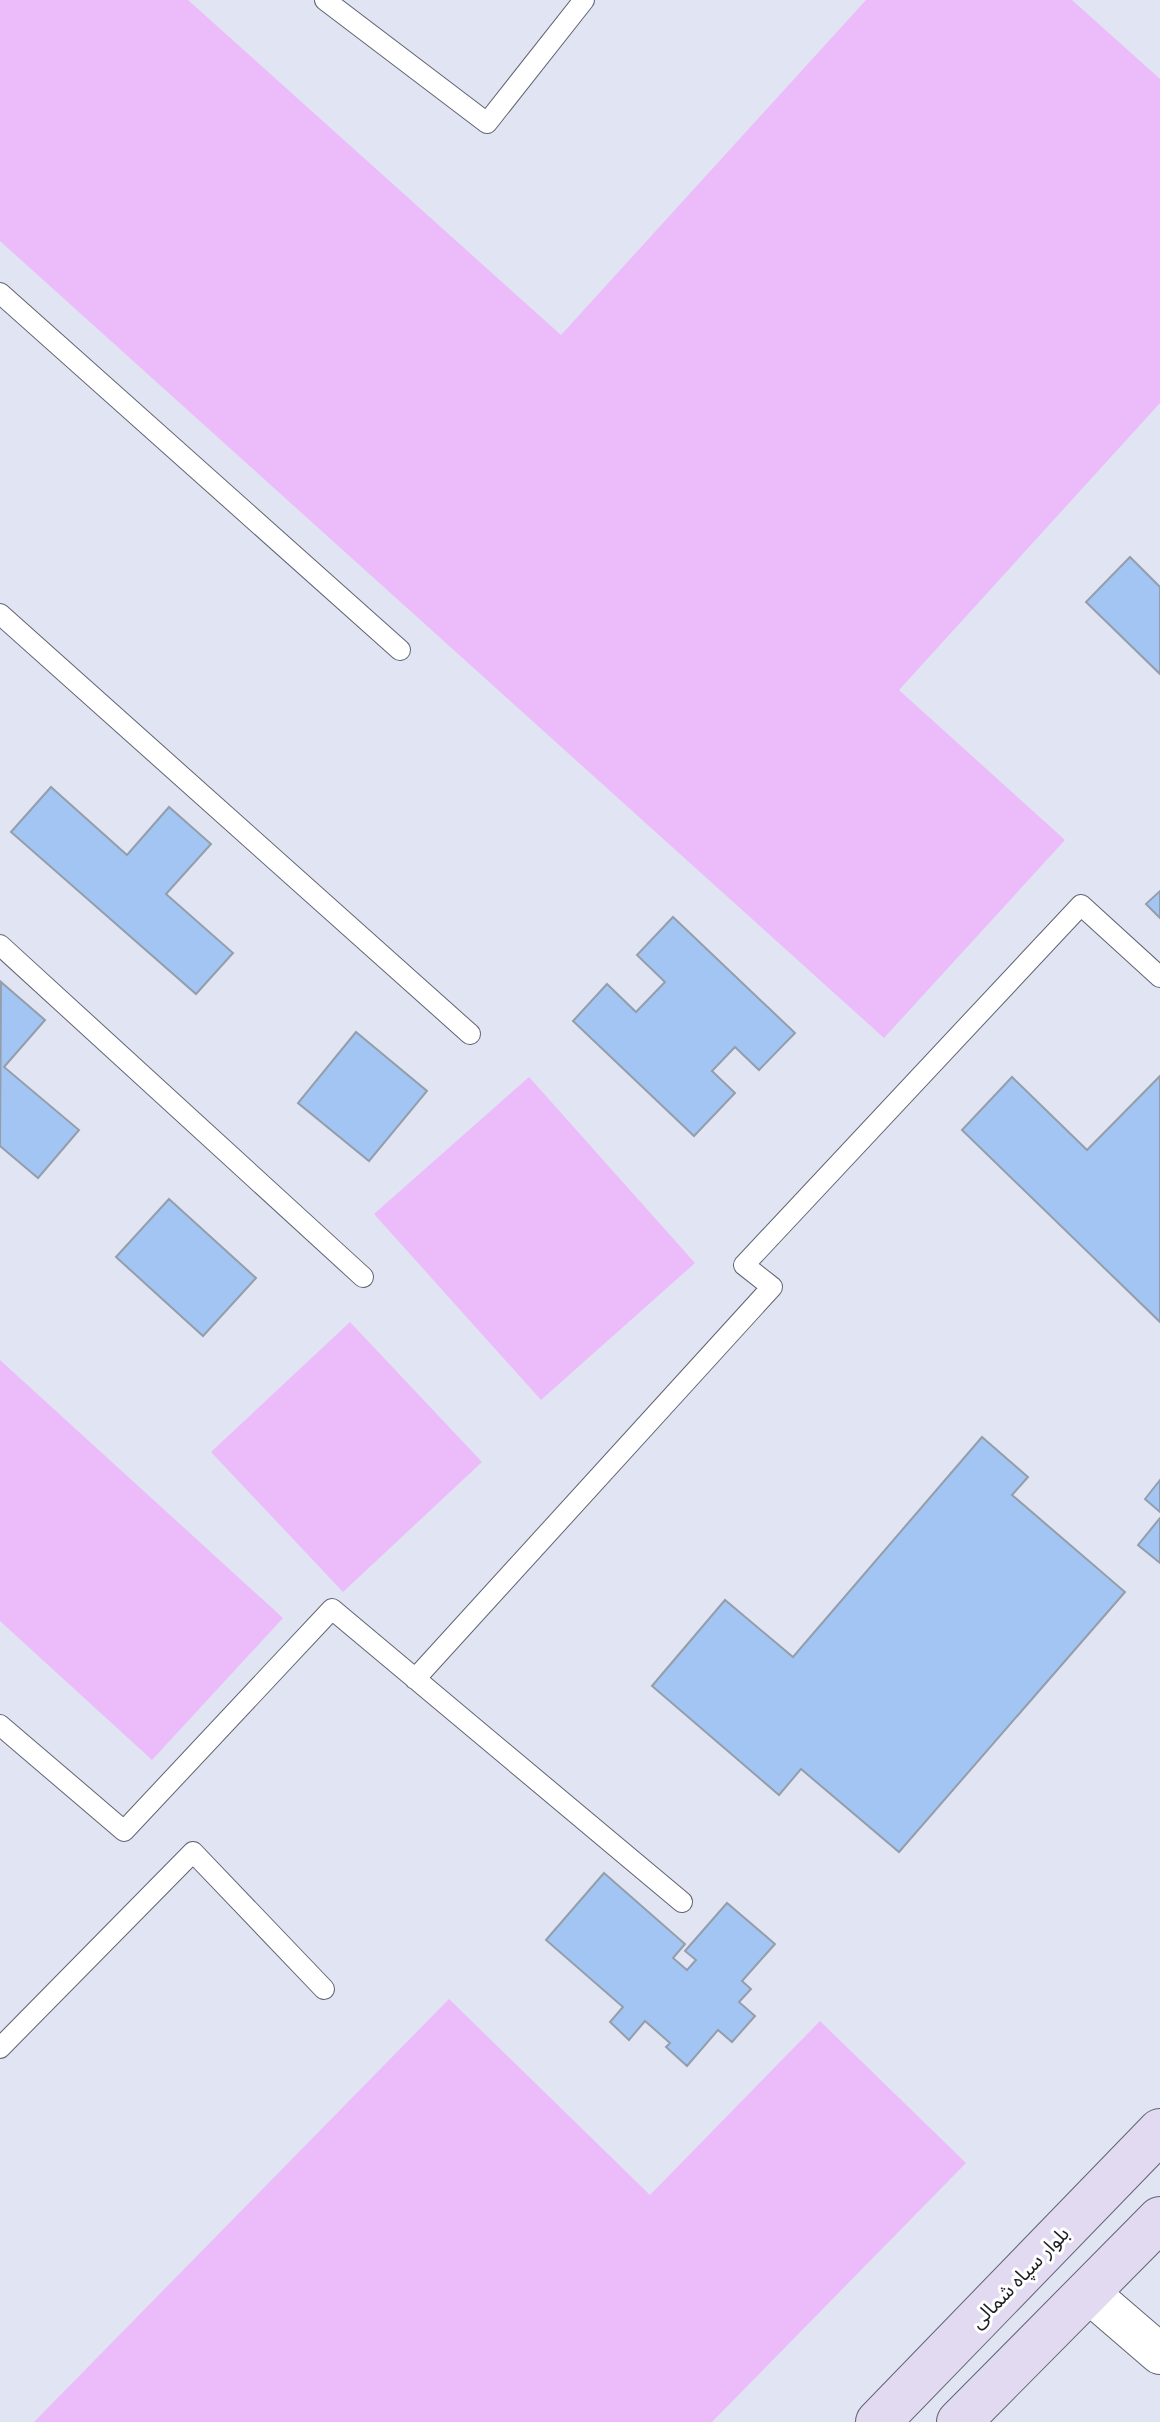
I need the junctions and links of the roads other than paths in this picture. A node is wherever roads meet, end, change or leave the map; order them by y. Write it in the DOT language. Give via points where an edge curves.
graph roads {
  1 [pos="325,0"];
  2 [pos="584,0"];
  3 [pos="0,293"];
  4 [pos="0,614"];
  5 [pos="400,650"];
  6 [pos="0,945"];
  7 [pos="1160,977"];
  8 [pos="470,1034"];
  9 [pos="363,1277"];
  10 [pos="415,1679"];
  11 [pos="0,1725"];
  12 [pos="682,1902"];
  13 [pos="324,1989"];
  14 [pos="0,2048"];
  15 [pos="1160,2131"];
  16 [pos="1160,2219"];
  17 [pos="1088,2292"];
  18 [pos="1160,2354"];
  19 [pos="878,2422"];
  20 [pos="959,2422"];
  1 -- 2 [label="lane" via="487,123"];
  3 -- 5 [label="lane"];
  4 -- 8 [label="lane"];
  6 -- 9 [label="lane"];
  7 -- 10 [label="lane" via="1081,905 744,1265 772,1287"];
  10 -- 11 [label="lane" via="332,1609 124,1831"];
  10 -- 12 [label="lane"];
  13 -- 14 [label="lane" via="193,1852"];
  15 -- 19 [label="main road, بلوار سپاه شمالی"];
  16 -- 17 [label="main road"];
  17 -- 18 [label="street"];
  17 -- 20 [label="main road"];
}
